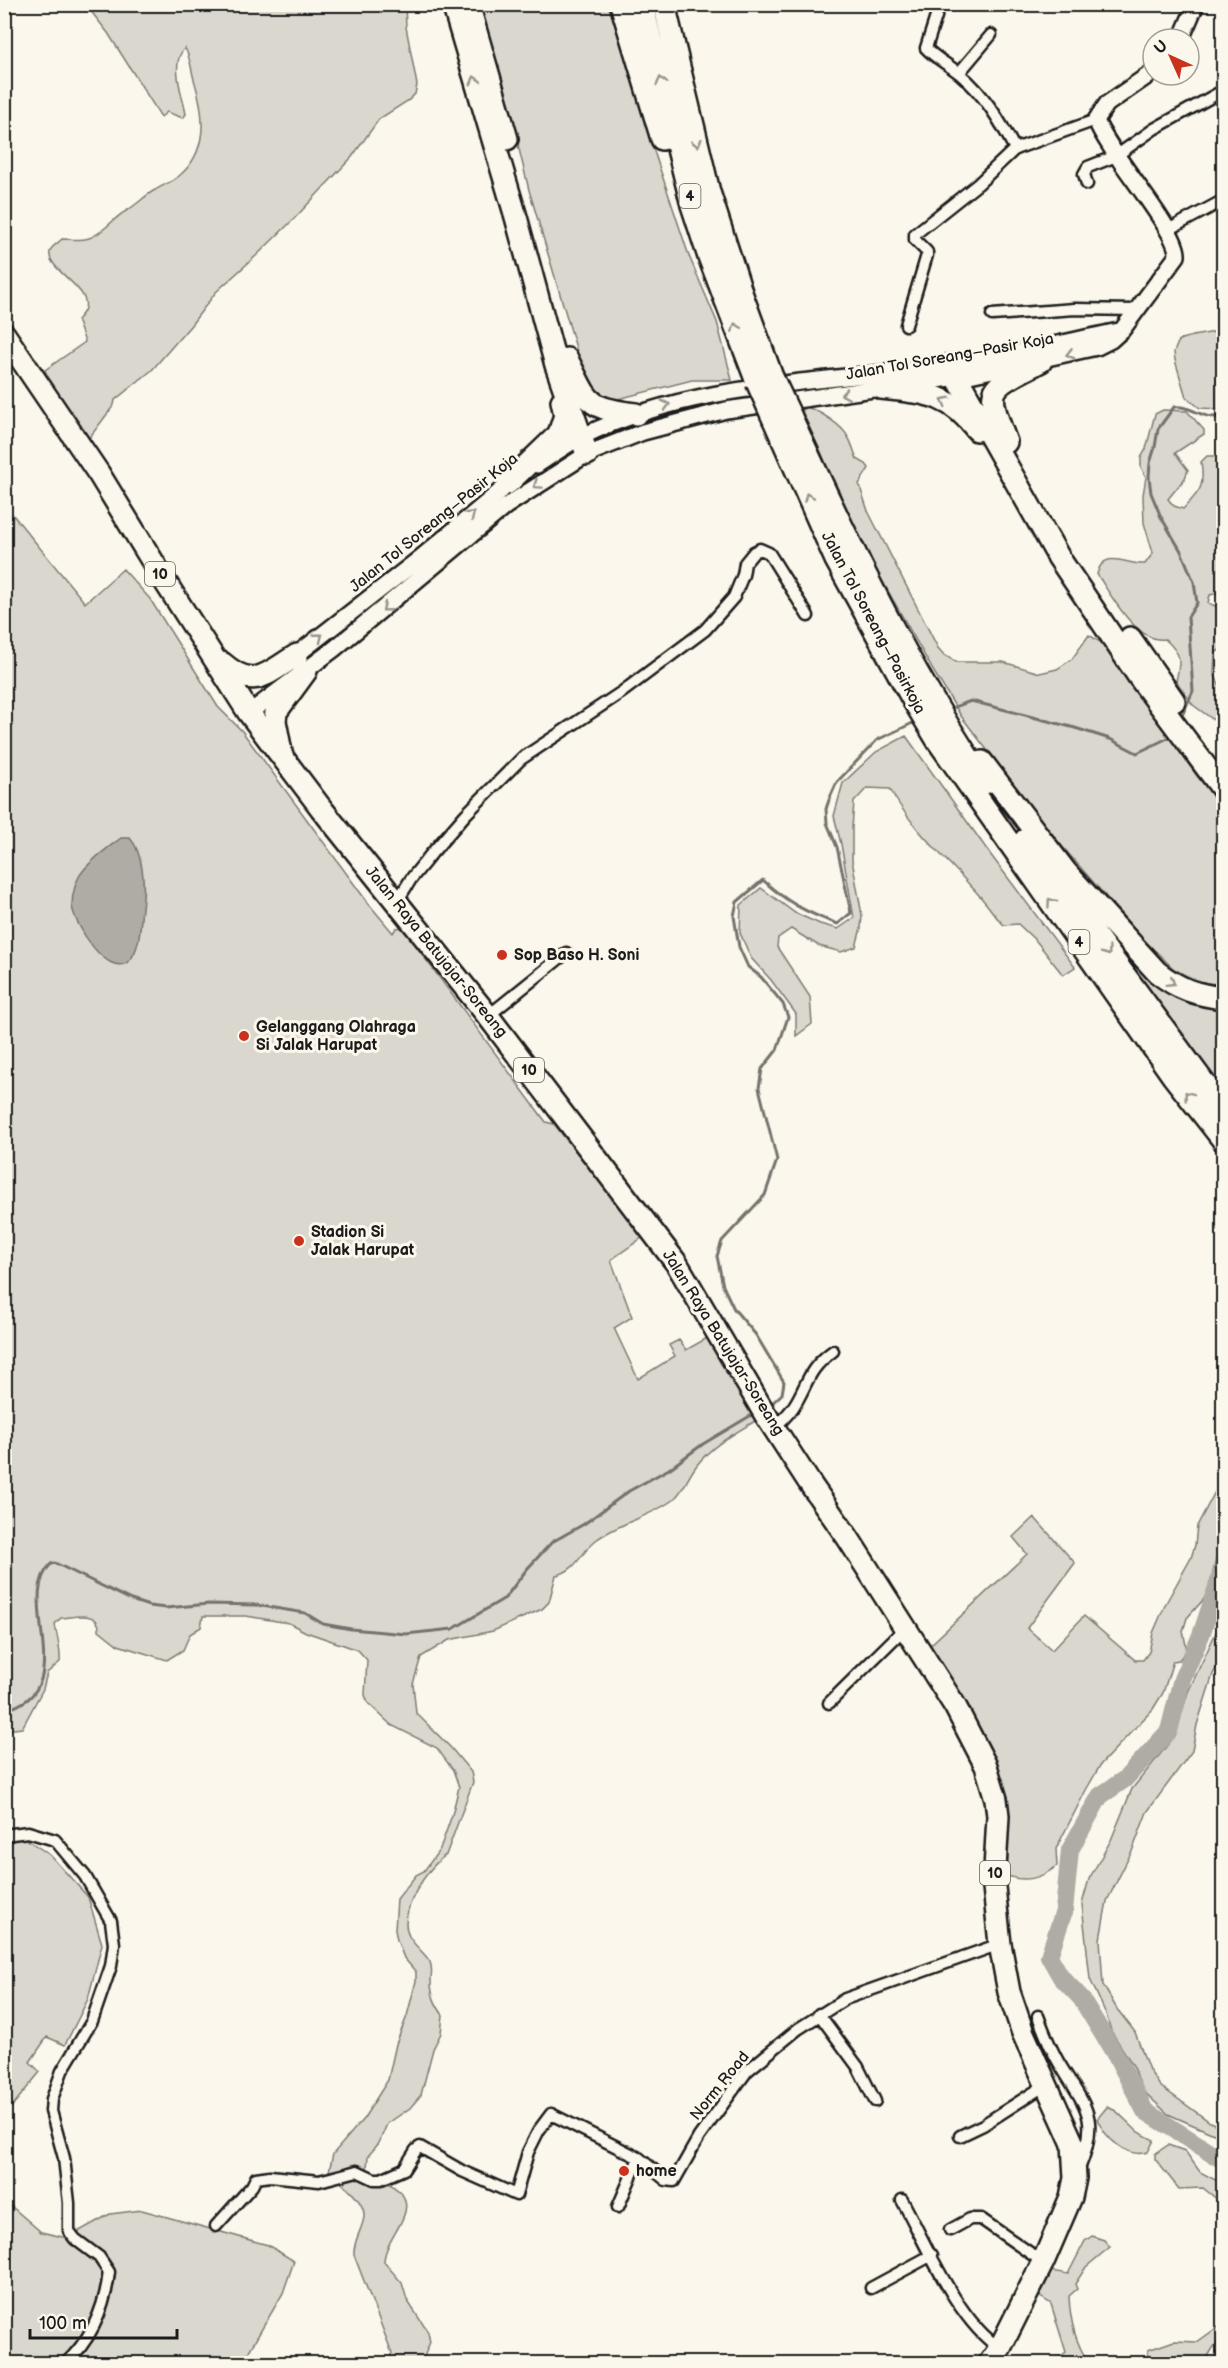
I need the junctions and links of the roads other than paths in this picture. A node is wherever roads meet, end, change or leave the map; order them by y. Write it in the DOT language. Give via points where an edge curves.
graph roads {
  1 [pos="453,4"];
  2 [pos="468,4"];
  3 [pos="621,4"];
  4 [pos="642,4"];
  5 [pos="664,4"];
  6 [pos="940,4"];
  7 [pos="1196,4"];
  8 [pos="1186,27"];
  9 [pos="991,35"];
  10 [pos="959,74"];
  11 [pos="1141,80"];
  12 [pos="1224,90"];
  13 [pos="1096,120"];
  14 [pos="1015,149"];
  15 [pos="1116,156"];
  16 [pos="1087,184"];
  17 [pos="1224,200"];
  18 [pos="692,205"];
  19 [pos="1168,230"];
  20 [pos="1136,310"];
  21 [pos="992,315"];
  22 [pos="906,325"];
  23 [pos="1122,330"];
  24 [pos="4,334"];
  25 [pos="1041,361"];
  26 [pos="562,362"];
  27 [pos="958,371"];
  28 [pos="765,380"];
  29 [pos="881,388"];
  30 [pos="636,414"];
  31 [pos="589,443"];
  32 [pos="1013,460"];
  33 [pos="508,483"];
  34 [pos="1022,494"];
  35 [pos="808,616"];
  36 [pos="213,655"];
  37 [pos="302,663"];
  38 [pos="1163,697"];
  39 [pos="244,706"];
  40 [pos="949,735"];
  41 [pos="1196,743"];
  42 [pos="282,755"];
  43 [pos="1224,769"];
  44 [pos="1224,791"];
  45 [pos="396,903"];
  46 [pos="566,953"];
  47 [pos="1224,998"];
  48 [pos="488,1016"];
  49 [pos="1224,1110"];
  50 [pos="1224,1141"];
  51 [pos="832,1351"];
  52 [pos="765,1413"];
  53 [pos="905,1628"];
  54 [pos="829,1703"];
  55 [pos="4,1835"];
  56 [pos="1000,1944"];
  57 [pos="819,2014"];
  58 [pos="1038,2016"];
  59 [pos="1047,2084"];
  60 [pos="875,2101"];
  61 [pos="960,2136"];
  62 [pos="639,2158"];
  63 [pos="1075,2178"];
  64 [pos="902,2200"];
  65 [pos="618,2207"];
  66 [pos="216,2226"];
  67 [pos="950,2230"];
  68 [pos="932,2255"];
  69 [pos="1043,2262"];
  70 [pos="871,2288"];
  71 [pos="994,2356"];
  72 [pos="65,2364"];
  26 -- 1 [label="highway, one-way"];
  2 -- 26 [label="highway"];
  3 -- 18 [label="highway" via="671,169"];
  18 -- 4 [label="highway, Jalan Tol Soreang–Pasirkoja / 4, one-way"];
  5 -- 28 [label="highway, Jalan Tol Soreang–Pasirkoja / 4, one-way" via="709,192"];
  6 -- 10 [label="street" via="926,48"];
  7 -- 8 [label="street"];
  9 -- 10 [label="street"];
  10 -- 14 [label="street" via="983,96"];
  11 -- 13 [label="street" via="1107,104"];
  12 -- 15 [label="street"];
  13 -- 14 [label="street"];
  13 -- 15 [label="street"];
  14 -- 22 [label="street" via="915,234 927,255"];
  15 -- 16 [label="street" via="1088,167 1084,174"];
  15 -- 19 [label="street"];
  17 -- 19 [label="street"];
  28 -- 18 [label="highway, Jalan Tol Soreang–Pasirkoja / 4, one-way" via="708,254"];
  19 -- 20 [label="street" via="1178,249 1177,256"];
  20 -- 21 [label="street" via="1075,309"];
  20 -- 23 [label="street"];
  23 -- 25 [label="street, Jalan Tol Soreang–Pasir Koja, one-way" via="1097,347"];
  23 -- 27 [label="street, Jalan Tol Soreang–Pasir Koja"];
  24 -- 36 [label="highway, Jalan Raya Batujajar-Soreang / 10"];
  25 -- 27 [label="street, Jalan Tol Soreang–Pasir Koja"];
  25 -- 32 [label="highway" via="1006,379 994,392 994,411"];
  26 -- 30 [label="highway" via="594,404 608,411"];
  26 -- 31 [label="highway"];
  26 -- 33 [label="highway" via="565,415 560,434"];
  27 -- 29 [label="street, Jalan Tol Soreang–Pasir Koja"];
  30 -- 27 [label="street, Jalan Tol Soreang–Pasir Koja, one-way" via="743,389"];
  27 -- 32 [label="highway"];
  27 -- 34 [label="highway"];
  28 -- 40 [label="highway, Jalan Tol Soreang–Pasirkoja / 4, bridge" via="923,696"];
  29 -- 31 [label="street, Jalan Tol Soreang–Pasir Koja, one-way" via="726,410"];
  34 -- 29 [label="highway, one-way" via="973,425 949,401 924,393"];
  30 -- 31 [label="street, Jalan Tol Soreang–Pasir Koja"];
  31 -- 33 [label="street, Jalan Tol Soreang–Pasir Koja"];
  31 -- 37 [label="street, Jalan Tol Soreang–Pasir Koja, one-way" via="506,506 424,577"];
  32 -- 38 [label="highway"];
  37 -- 33 [label="street, Jalan Tol Soreang–Pasir Koja, one-way"];
  34 -- 38 [label="highway" via="1059,558"];
  35 -- 45 [label="street" via="769,552 754,552 745,564 734,597 705,630 622,692 521,759 445,837"];
  36 -- 37 [label="highway" via="235,675 247,679"];
  36 -- 39 [label="highway, Jalan Raya Batujajar-Soreang / 10"];
  37 -- 39 [label="street, Jalan Tol Soreang–Pasir Koja"];
  37 -- 42 [label="highway" via="276,712"];
  38 -- 41 [label="highway"];
  39 -- 42 [label="highway, Jalan Raya Batujajar-Soreang / 10"];
  40 -- 47 [label="highway, one-way" via="1157,972 1172,984 1198,995"];
  40 -- 49 [label="highway, 4, one-way"];
  50 -- 40 [label="highway, 4, one-way" via="1166,1066"];
  41 -- 43 [label="highway"];
  41 -- 44 [label="highway"];
  42 -- 45 [label="highway, Jalan Raya Batujajar-Soreang / 10"];
  45 -- 48 [label="highway, Jalan Raya Batujajar-Soreang / 10"];
  46 -- 48 [label="street"];
  48 -- 52 [label="highway, Jalan Raya Batujajar-Soreang / 10" via="677,1264"];
  51 -- 52 [label="street" via="807,1378 794,1406"];
  52 -- 53 [label="highway, Jalan Raya Batujajar-Soreang / 10"];
  53 -- 54 [label="street"];
  53 -- 56 [label="highway, Jalan Raya Batujajar-Soreang / 10" via="955,1706 992,1785 998,1816 994,1887"];
  55 -- 72 [label="street" via="28,1832 55,1840 103,1904 114,1934 111,1966 92,2021 62,2071 52,2099 51,2111 64,2158 69,2230 75,2240 99,2257 109,2272 100,2317"];
  56 -- 57 [label="street, Norm Road" via="850,1997"];
  56 -- 59 [label="highway, Jalan Raya Batujajar-Soreang / 10" via="1009,1992"];
  57 -- 60 [label="street" via="858,2067"];
  57 -- 62 [label="street, Norm Road" via="747,2071 699,2137 674,2181 666,2180"];
  58 -- 63 [label="street" via="1089,2117 1089,2144"];
  59 -- 61 [label="street"];
  59 -- 63 [label="highway, Jalan Raya Batujajar-Soreang / 10" via="1073,2144"];
  62 -- 65 [label="street"];
  62 -- 66 [label="street, Norm Road" via="553,2115 539,2130 528,2152 516,2195 420,2147 404,2169 381,2179 357,2172 319,2181 256,2178"];
  63 -- 69 [label="highway, Jalan Raya Batujajar-Soreang / 10" via="1071,2197"];
  64 -- 68 [label="street"];
  67 -- 69 [label="street" via="970,2219 981,2219"];
  68 -- 70 [label="street"];
  68 -- 71 [label="street"];
  69 -- 71 [label="highway, Jalan Raya Batujajar-Soreang / 10"];
}
